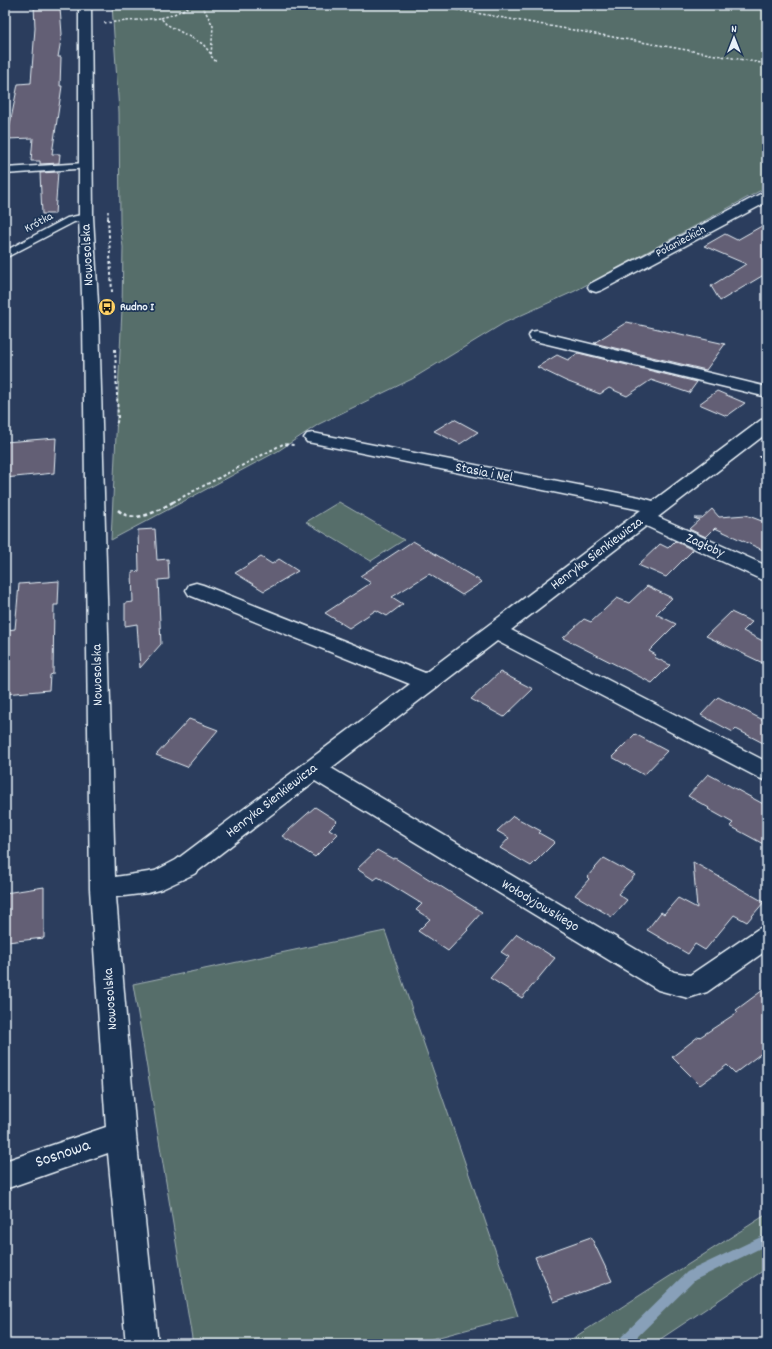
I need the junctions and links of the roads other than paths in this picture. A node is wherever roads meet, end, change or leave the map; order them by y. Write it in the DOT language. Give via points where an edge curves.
graph roads {
  1 [pos="84,5"];
  2 [pos="86,166"];
  3 [pos="5,172"];
  4 [pos="767,196"];
  5 [pos="86,217"];
  6 [pos="5,255"];
  7 [pos="596,287"];
  8 [pos="537,336"];
  9 [pos="767,392"];
  10 [pos="762,432"];
  11 [pos="313,438"];
  12 [pos="650,514"];
  13 [pos="767,574"];
  14 [pos="196,590"];
  15 [pos="496,631"];
  16 [pos="426,682"];
  17 [pos="314,769"];
  18 [pos="767,772"];
  19 [pos="102,888"];
  20 [pos="767,936"];
  21 [pos="122,1136"];
  22 [pos="5,1175"];
  23 [pos="142,1344"];
  1 -- 2 [label="street, Nowosolska"];
  2 -- 3 [label="lane"];
  2 -- 5 [label="street, Nowosolska"];
  4 -- 7 [label="street, Połanieckich"];
  5 -- 6 [label="lane, Krótka" via="71,220"];
  5 -- 19 [label="street, Nowosolska" via="91,320"];
  8 -- 9 [label="street"];
  10 -- 12 [label="street, Henryka Sienkiewicza"];
  11 -- 12 [label="street, Stasia i Nel" via="639,503"];
  12 -- 13 [label="street, Zagłoby"];
  12 -- 15 [label="street, Henryka Sienkiewicza"];
  14 -- 16 [label="street"];
  15 -- 16 [label="street, Henryka Sienkiewicza"];
  15 -- 18 [label="street"];
  16 -- 17 [label="street, Henryka Sienkiewicza"];
  17 -- 19 [label="street, Henryka Sienkiewicza" via="185,866 162,879"];
  17 -- 20 [label="street, Wołodyjowskiego" via="666,982 688,987 698,984"];
  19 -- 21 [label="street, Nowosolska"];
  21 -- 22 [label="street, Sosnowa"];
  21 -- 23 [label="street, Nowosolska"];
}
